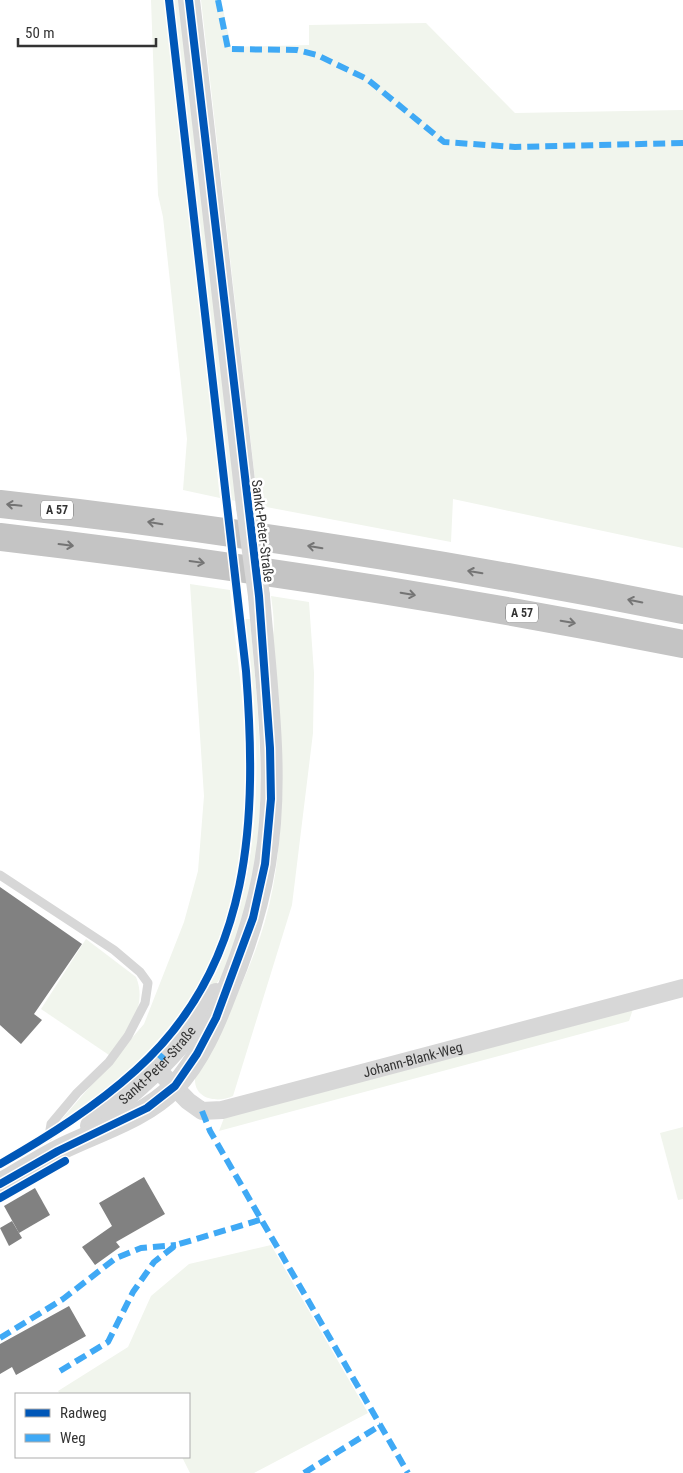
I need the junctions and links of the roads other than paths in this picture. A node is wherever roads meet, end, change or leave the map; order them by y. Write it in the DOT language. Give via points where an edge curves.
graph roads {
  1 [pos="189,0"];
  2 [pos="0,504"];
  3 [pos="0,537"];
  4 [pos="683,610"];
  5 [pos="683,644"];
  6 [pos="0,875"];
  7 [pos="238,964"];
  8 [pos="683,990"];
  9 [pos="156,1069"];
  10 [pos="175,1086"];
  11 [pos="54,1143"];
  12 [pos="0,1184"];
  1 -- 7 [label="street, Sankt-Peter-Straße, bridge" via="259,596 270,748 271,799 265,864"];
  4 -- 2 [label="highway, A 57, one-way" via="354,552 115,517"];
  3 -- 5 [label="highway, A 57, one-way" via="360,585"];
  6 -- 11 [label="lane" via="114,950 148,983 145,1003 128,1036 109,1062 50,1124"];
  7 -- 9 [label="street, Sankt-Peter-Straße" via="178,1046"];
  7 -- 10 [label="street, Sankt-Peter-Straße" via="216,1018"];
  8 -- 10 [label="street, Johann-Blank-Weg" via="222,1110 202,1111"];
  9 -- 10 [label="street, Johann-Blank-Weg"];
  9 -- 11 [label="street, Sankt-Peter-Straße" via="128,1097"];
  10 -- 11 [label="street, Sankt-Peter-Straße" via="147,1108"];
  11 -- 12 [label="street, Sankt-Peter-Straße"];
}
